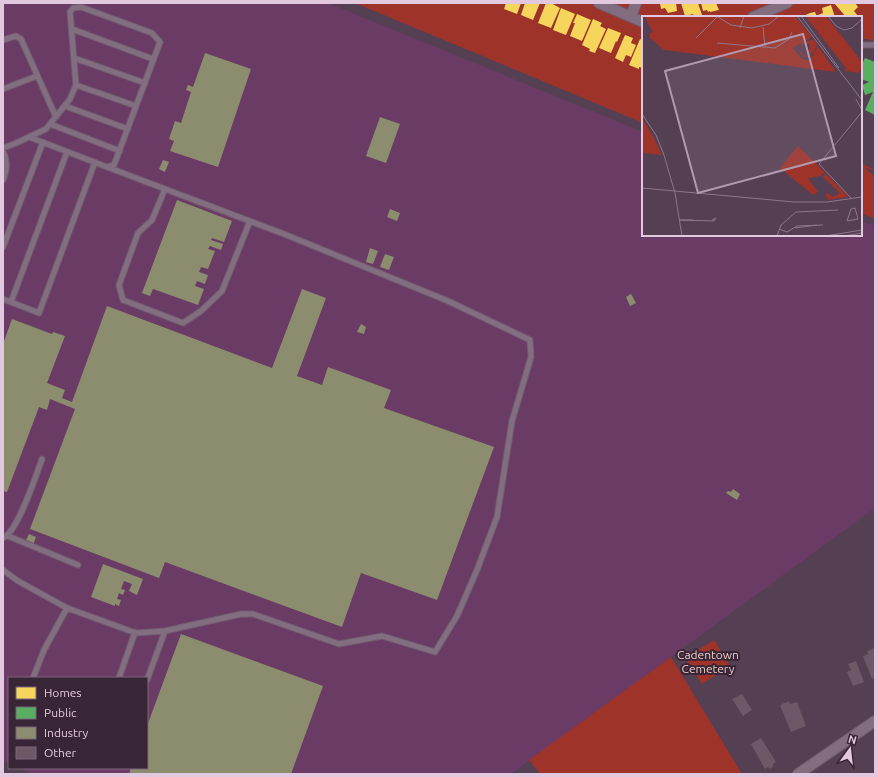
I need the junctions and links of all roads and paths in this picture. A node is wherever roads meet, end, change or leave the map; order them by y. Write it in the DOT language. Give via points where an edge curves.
graph roads {
  1 [pos="599,3"];
  2 [pos="636,3"];
  3 [pos="787,3"];
  4 [pos="631,16"];
  5 [pos="755,16"];
  6 [pos="642,22"];
  7 [pos="72,29"];
  8 [pos="3,40"];
  9 [pos="862,45"];
  10 [pos="875,45"];
  11 [pos="74,58"];
  12 [pos="153,59"];
  13 [pos="38,76"];
  14 [pos="145,83"];
  15 [pos="76,85"];
  16 [pos="3,89"];
  17 [pos="65,106"];
  18 [pos="136,106"];
  19 [pos="56,117"];
  20 [pos="50,124"];
  21 [pos="128,129"];
  22 [pos="29,137"];
  23 [pos="43,142"];
  24 [pos="3,148"];
  25 [pos="3,151"];
  26 [pos="120,151"];
  27 [pos="67,152"];
  28 [pos="95,162"];
  29 [pos="107,167"];
  30 [pos="3,180"];
  31 [pos="165,189"];
  32 [pos="250,221"];
  33 [pos="3,247"];
  34 [pos="3,299"];
  35 [pos="11,302"];
  36 [pos="42,459"];
  37 [pos="5,537"];
  38 [pos="78,565"];
  39 [pos="3,570"];
  40 [pos="67,608"];
  41 [pos="165,631"];
  42 [pos="135,632"];
  43 [pos="33,677"];
  44 [pos="119,677"];
  45 [pos="148,677"];
  46 [pos="875,721"];
  47 [pos="798,774"];
  1 -- 4 [label="street"];
  2 -- 4 [label="street"];
  3 -- 5 [label="street"];
  4 -- 6 [label="street"];
  7 -- 11 [label="lane"];
  7 -- 12 [label="lane"];
  7 -- 12 [label="lane" via="70,12 73,8 81,7 152,32 160,42"];
  8 -- 13 [label="lane" via="16,36 21,39"];
  9 -- 10 [label="lane"];
  11 -- 14 [label="lane"];
  11 -- 15 [label="lane"];
  12 -- 14 [label="lane"];
  13 -- 16 [label="lane"];
  13 -- 19 [label="lane"];
  14 -- 18 [label="lane"];
  15 -- 17 [label="lane"];
  15 -- 18 [label="lane"];
  17 -- 19 [label="lane"];
  17 -- 21 [label="lane"];
  18 -- 21 [label="lane"];
  19 -- 20 [label="lane"];
  20 -- 22 [label="lane" via="46,129"];
  20 -- 26 [label="lane"];
  21 -- 26 [label="lane"];
  22 -- 23 [label="lane"];
  22 -- 24 [label="lane"];
  23 -- 27 [label="lane"];
  23 -- 33 [label="lane"];
  25 -- 30 [label="lane" via="7,171"];
  26 -- 29 [label="lane" via="114,165"];
  27 -- 28 [label="lane"];
  27 -- 35 [label="lane"];
  28 -- 29 [label="lane"];
  28 -- 35 [label="lane" via="39,313"];
  29 -- 31 [label="lane"];
  31 -- 32 [label="lane"];
  31 -- 32 [label="lane" via="152,220 138,233 119,285 124,300 183,323 201,312 222,291"];
  32 -- 41 [label="lane" via="448,301 530,340 531,357 512,421 497,517 457,616 435,652 382,636 339,644 253,614 241,614"];
  34 -- 35 [label="lane"];
  36 -- 37 [label="lane" via="19,519"];
  37 -- 38 [label="lane"];
  39 -- 40 [label="lane"];
  40 -- 42 [label="lane"];
  40 -- 43 [label="lane" via="44,650"];
  41 -- 42 [label="lane"];
  41 -- 45 [label="lane"];
  42 -- 44 [label="lane"];
  46 -- 47 [label="street"];
}
